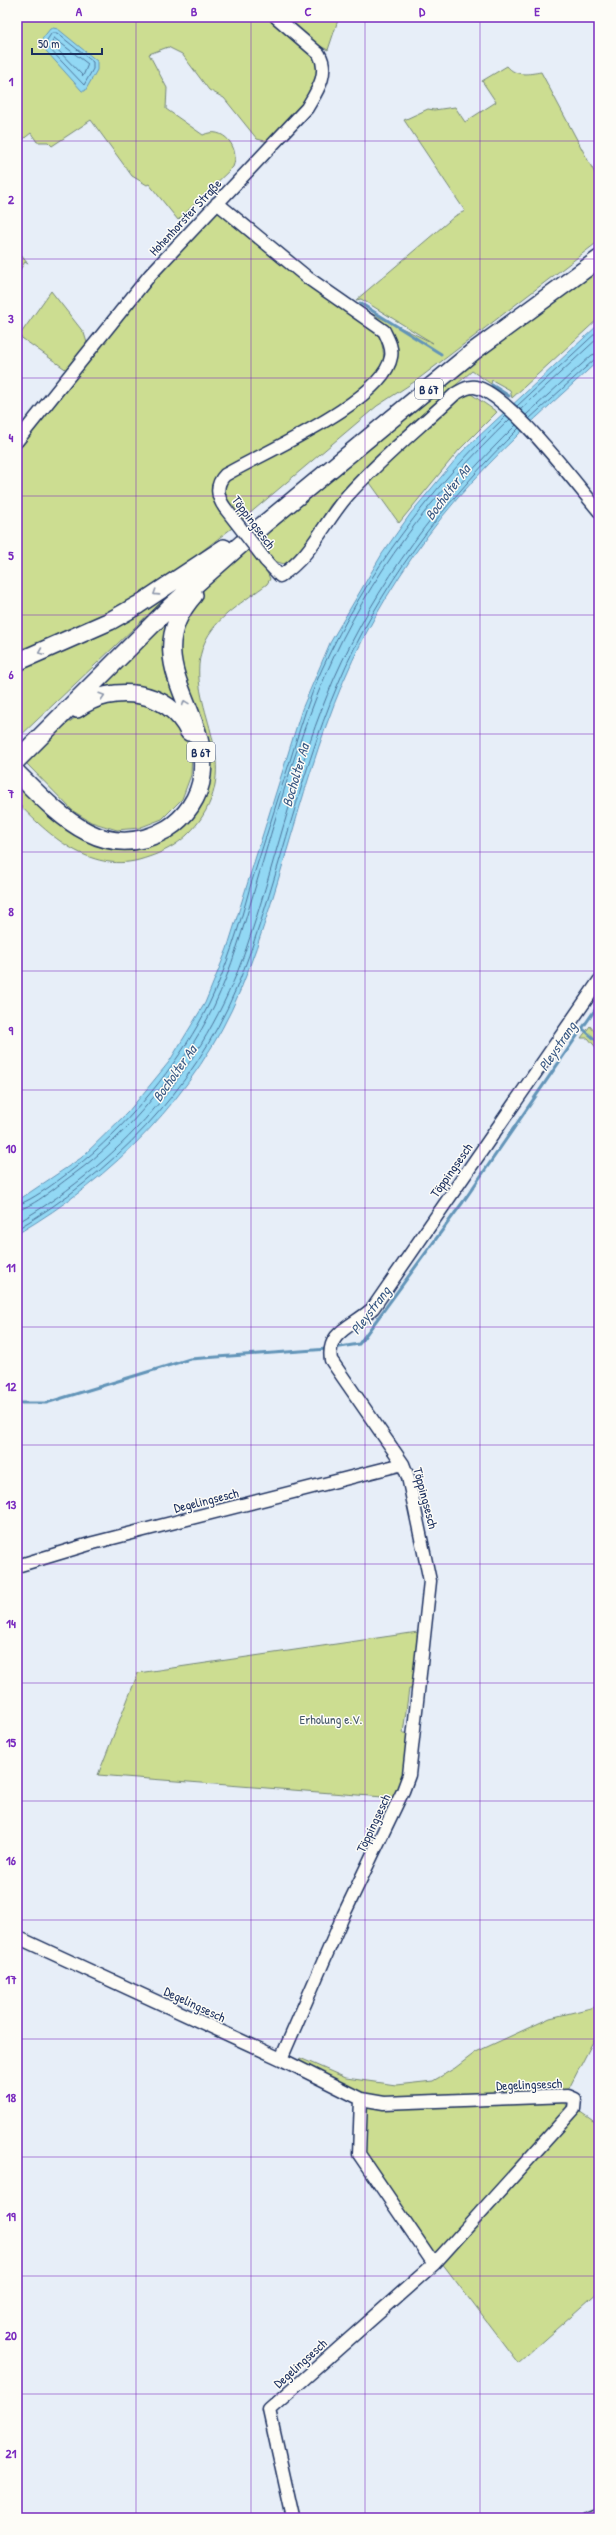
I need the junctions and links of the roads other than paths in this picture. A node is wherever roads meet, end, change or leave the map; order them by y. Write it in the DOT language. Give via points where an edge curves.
graph roads {
  1 [pos="276,17"];
  2 [pos="217,202"];
  3 [pos="599,250"];
  4 [pos="599,259"];
  5 [pos="17,441"];
  6 [pos="599,511"];
  7 [pos="263,525"];
  8 [pos="236,540"];
  9 [pos="17,662"];
  10 [pos="18,757"];
  11 [pos="17,773"];
  12 [pos="38,789"];
  13 [pos="599,981"];
  14 [pos="402,1464"];
  15 [pos="17,1566"];
  16 [pos="17,1937"];
  17 [pos="281,2059"];
  18 [pos="361,2098"];
  19 [pos="434,2264"];
  20 [pos="599,2514"];
  21 [pos="293,2518"];
  22 [pos="589,2518"];
  1 -- 2 [label="street, Hohenhorster Straße" via="319,54 324,68 323,75 307,108"];
  2 -- 5 [label="street, Hohenhorster Straße" via="150,275"];
  2 -- 6 [label="street, Töppingsesch, bridge" via="308,278 384,331 390,344 391,357 379,379 353,401 298,438 225,475 219,484 218,492 225,508 280,576 290,570 312,547 349,494 464,388 474,387 505,404"];
  3 -- 8 [label="highway, B 67" via="410,392 323,463"];
  4 -- 7 [label="highway, B 67" via="474,351"];
  7 -- 10 [label="highway, B 67" via="170,607"];
  12 -- 7 [label="highway, B 67, one-way" via="76,826 116,842 138,841 157,834 174,824 188,810 198,793 202,775 202,756 173,668 174,624 186,603 201,586"];
  8 -- 9 [label="highway, B 67, one-way" via="121,615 75,638"];
  8 -- 10 [label="highway, B 67" via="166,602"];
  10 -- 12 [label="highway, B 67"];
  10 -- 12 [label="highway, B 67, one-way" via="84,704 103,695 124,693 142,694 162,703 177,714 194,744 197,767 193,791 181,808 165,822 132,835 116,835 78,821"];
  11 -- 12 [label="highway, B 67"];
  13 -- 14 [label="street, Töppingsesch" via="373,1308 333,1337 329,1349 331,1360"];
  14 -- 15 [label="street, Degelingsesch" via="120,1536"];
  14 -- 17 [label="street, Töppingsesch" via="416,1510 430,1581 409,1775 344,1914"];
  16 -- 17 [label="street, Degelingsesch"];
  17 -- 18 [label="street, Degelingsesch"];
  18 -- 19 [label="street" via="359,2154"];
  18 -- 19 [label="street, Degelingsesch" via="384,2103 568,2096 575,2099 574,2109"];
  19 -- 21 [label="street, Degelingsesch" via="269,2410"];
  20 -- 22 [label="street"];
}
